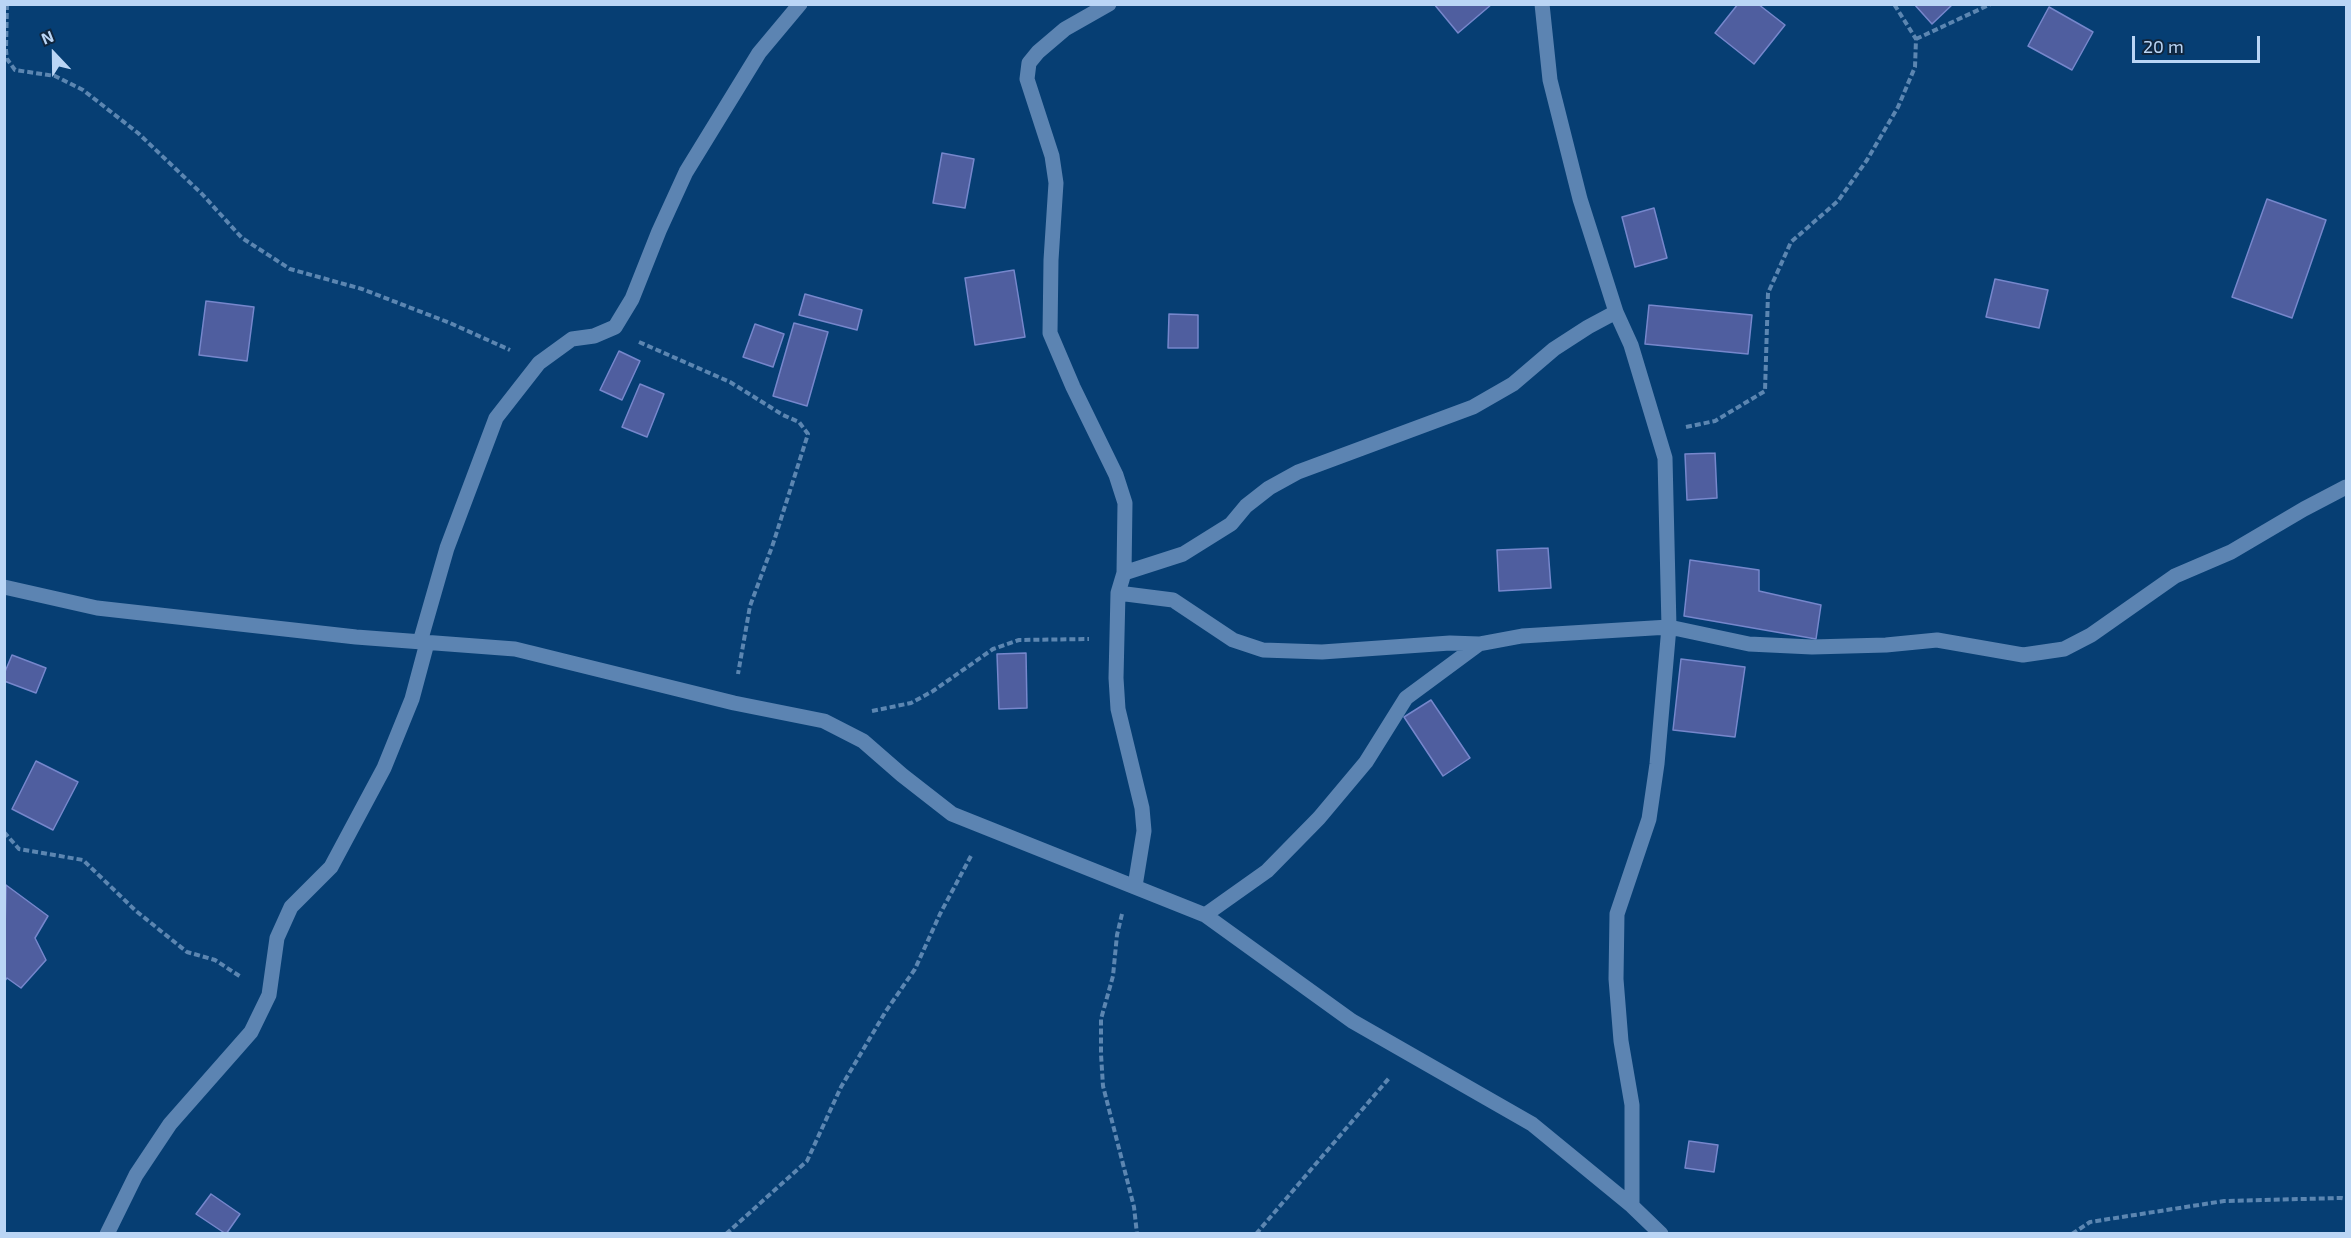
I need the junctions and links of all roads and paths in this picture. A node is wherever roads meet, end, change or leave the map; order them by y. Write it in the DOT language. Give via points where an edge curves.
graph roads {
  1 [pos="7,4"];
  2 [pos="800,4"];
  3 [pos="1109,4"];
  4 [pos="1542,4"];
  5 [pos="1894,4"];
  6 [pos="1991,4"];
  7 [pos="1916,39"];
  8 [pos="1616,312"];
  9 [pos="615,327"];
  10 [pos="539,363"];
  11 [pos="1665,458"];
  12 [pos="2346,488"];
  13 [pos="1124,573"];
  14 [pos="4,587"];
  15 [pos="1118,593"];
  16 [pos="1669,627"];
  17 [pos="1116,639"];
  18 [pos="423,643"];
  19 [pos="1479,644"];
  20 [pos="734,703"];
  21 [pos="825,721"];
  22 [pos="988,830"];
  23 [pos="4,832"];
  24 [pos="1130,884"];
  25 [pos="1205,915"];
  26 [pos="269,995"];
  27 [pos="1410,1054"];
  28 [pos="2346,1200"];
  29 [pos="1632,1206"];
  30 [pos="107,1233"];
  31 [pos="726,1233"];
  32 [pos="1137,1233"];
  33 [pos="1256,1233"];
  34 [pos="1661,1233"];
  35 [pos="2072,1233"];
  1 -- 10 [label="path" via="7,59 15,70 55,76 83,90 138,133 242,238 290,269 362,289"];
  2 -- 9 [label="street" via="759,52 686,172 632,299"];
  3 -- 13 [label="street" via="1065,29 1038,51 1029,63 1026,79 1052,156 1056,183 1050,333 1116,475 1125,503"];
  4 -- 8 [label="street" via="1550,80 1580,199"];
  5 -- 7 [label="path"];
  6 -- 7 [label="path"];
  7 -- 11 [label="path" via="1915,67 1898,107 1838,201 1791,242 1768,293 1764,391 1715,422 1686,427"];
  8 -- 11 [label="street"];
  8 -- 13 [label="street" via="1563,343 1513,384 1473,407 1298,472 1269,488 1245,506 1231,524 1184,554"];
  9 -- 10 [label="street" via="594,336 572,339"];
  9 -- 20 [label="path" via="670,357 730,382 799,422 808,434 750,606"];
  10 -- 18 [label="street" via="496,418 447,548"];
  11 -- 16 [label="street"];
  12 -- 16 [label="street" via="2231,552 2175,576 2091,635 2064,649 2023,655 1937,640 1844,646 1759,644"];
  13 -- 15 [label="street"];
  14 -- 18 [label="street" via="97,608"];
  15 -- 17 [label="street"];
  15 -- 19 [label="street" via="1173,600 1233,640 1263,650 1323,652"];
  16 -- 19 [label="street" via="1522,636"];
  16 -- 29 [label="street" via="1649,819 1617,914 1616,979 1632,1105"];
  17 -- 21 [label="path" via="1019,640 993,649 911,703"];
  17 -- 24 [label="street" via="1118,709 1144,831"];
  18 -- 20 [label="street" via="515,649"];
  18 -- 26 [label="street" via="412,699 384,768 331,867 291,907 276,938"];
  19 -- 25 [label="street" via="1406,699 1366,762 1267,871"];
  20 -- 21 [label="street"];
  21 -- 22 [label="street" via="863,741 952,814"];
  22 -- 24 [label="street"];
  22 -- 31 [label="path" via="964,865 915,969 885,1011 841,1087 807,1161"];
  23 -- 26 [label="path" via="19,849 83,860 186,952 215,960"];
  24 -- 25 [label="street"];
  24 -- 32 [label="path" via="1101,1019 1101,1054 1103,1086"];
  25 -- 27 [label="street" via="1352,1021"];
  26 -- 30 [label="street" via="251,1032 170,1124 136,1175"];
  27 -- 29 [label="street" via="1532,1124"];
  27 -- 33 [label="path"];
  28 -- 35 [label="path" via="2224,1201 2091,1222"];
  29 -- 34 [label="street"];
}
